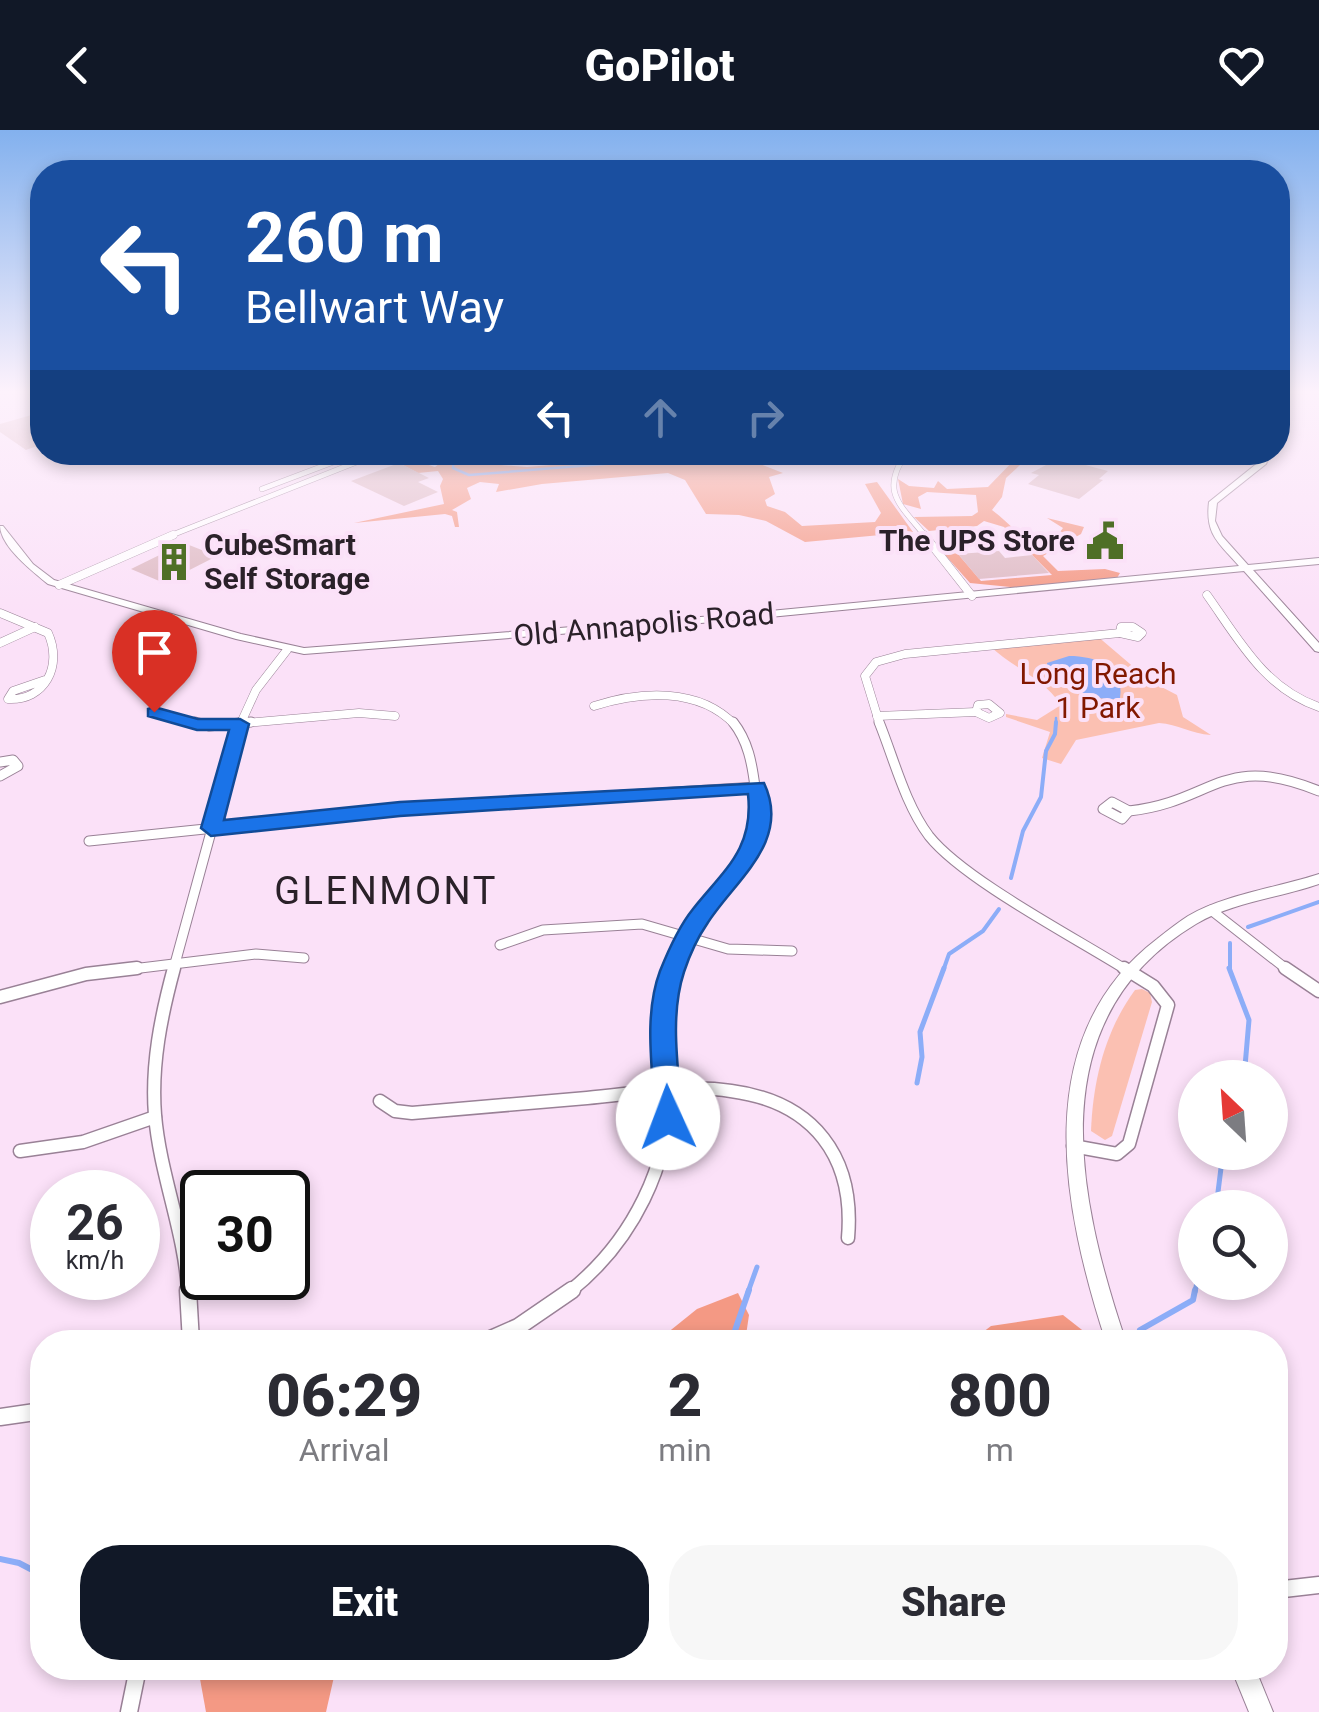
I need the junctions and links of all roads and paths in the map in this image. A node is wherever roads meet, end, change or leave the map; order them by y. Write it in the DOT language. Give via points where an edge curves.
graph roads {
  1 [pos="319,467"];
  2 [pos="343,467"];
  3 [pos="897,467"];
  4 [pos="1257,467"];
  5 [pos="0,528"];
  6 [pos="1319,561"];
  7 [pos="1246,568"];
  8 [pos="55,583"];
  9 [pos="1207,595"];
  10 [pos="972,596"];
  11 [pos="0,614"];
  12 [pos="35,627"];
  13 [pos="1120,632"];
  14 [pos="0,643"];
  15 [pos="1318,648"];
  16 [pos="287,650"];
  17 [pos="44,680"];
  18 [pos="594,706"];
  19 [pos="1319,707"];
  20 [pos="154,712"];
  21 [pos="976,712"];
  22 [pos="395,716"];
  23 [pos="877,716"];
  24 [pos="240,724"];
  25 [pos="0,762"];
  26 [pos="0,776"];
  27 [pos="757,787"];
  28 [pos="1319,791"];
  29 [pos="1129,811"];
  30 [pos="211,828"];
  31 [pos="89,841"];
  32 [pos="1319,879"];
  33 [pos="1211,910"];
  34 [pos="688,935"];
  35 [pos="500,945"];
  36 [pos="792,951"];
  37 [pos="304,958"];
  38 [pos="175,964"];
  39 [pos="1129,970"];
  40 [pos="1316,985"];
  41 [pos="0,997"];
  42 [pos="669,1091"];
  43 [pos="380,1101"];
  44 [pos="155,1116"];
  45 [pos="1073,1146"];
  46 [pos="20,1151"];
  47 [pos="848,1238"];
  48 [pos="190,1330"];
  49 [pos="512,1330"];
  50 [pos="1112,1330"];
  51 [pos="30,1413"];
  52 [pos="0,1417"];
  53 [pos="1319,1585"];
  54 [pos="1288,1589"];
  55 [pos="136,1680"];
  56 [pos="1248,1680"];
  57 [pos="129,1712"];
  58 [pos="1261,1712"];
  1 -- 8 [label="street"];
  2 -- 8 [label="street"];
  3 -- 10 [label="street" via="894,494"];
  4 -- 7 [label="main road" via="1223,490 1211,508 1214,531"];
  5 -- 8 [label="main road, Old Annapolis Road" via="30,566"];
  6 -- 7 [label="main road, Old Annapolis Road"];
  7 -- 10 [label="main road, Old Annapolis Road"];
  7 -- 15 [label="main road"];
  8 -- 16 [label="main road, Old Annapolis Road"];
  9 -- 19 [label="street" via="1272,684"];
  10 -- 16 [label="main road, Old Annapolis Road"];
  11 -- 12 [label="street"];
  12 -- 14 [label="street"];
  12 -- 17 [label="street" via="54,642"];
  13 -- 23 [label="street" via="892,656 865,676"];
  16 -- 24 [label="street"];
  18 -- 27 [label="street" via="658,696 710,706 745,737"];
  20 -- 24 [label="street" via="197,725"];
  21 -- 23 [label="street"];
  22 -- 24 [label="street"];
  23 -- 39 [label="street" via="914,813 944,851"];
  24 -- 30 [label="street"];
  25 -- 26 [label="street" via="18,766"];
  27 -- 30 [label="street"];
  27 -- 34 [label="street" via="761,815 748,859"];
  28 -- 29 [label="street" via="1246,774"];
  30 -- 31 [label="street"];
  30 -- 38 [label="street"];
  32 -- 33 [label="main road"];
  33 -- 39 [label="main road" via="1168,935"];
  33 -- 40 [label="street"];
  34 -- 35 [label="street" via="623,924 528,932"];
  34 -- 36 [label="street" via="728,949"];
  34 -- 42 [label="street" via="663,1017"];
  37 -- 38 [label="street" via="276,953"];
  38 -- 41 [label="street" via="86,974"];
  38 -- 44 [label="street" via="157,1038"];
  39 -- 45 [label="main road" via="1086,1047"];
  39 -- 45 [label="street" via="1168,1005 1129,1144 1117,1154"];
  42 -- 43 [label="street" via="436,1112 395,1110"];
  42 -- 47 [label="street" via="742,1091 811,1124 848,1176 854,1210"];
  42 -- 49 [label="street" via="657,1170 622,1238 563,1298"];
  44 -- 46 [label="street" via="83,1142"];
  44 -- 48 [label="street" via="187,1263"];
  45 -- 50 [label="main road" via="1088,1254"];
  51 -- 52 [label="street"];
  53 -- 54 [label="street"];
  55 -- 57 [label="street"];
  56 -- 58 [label="main road"];
}
